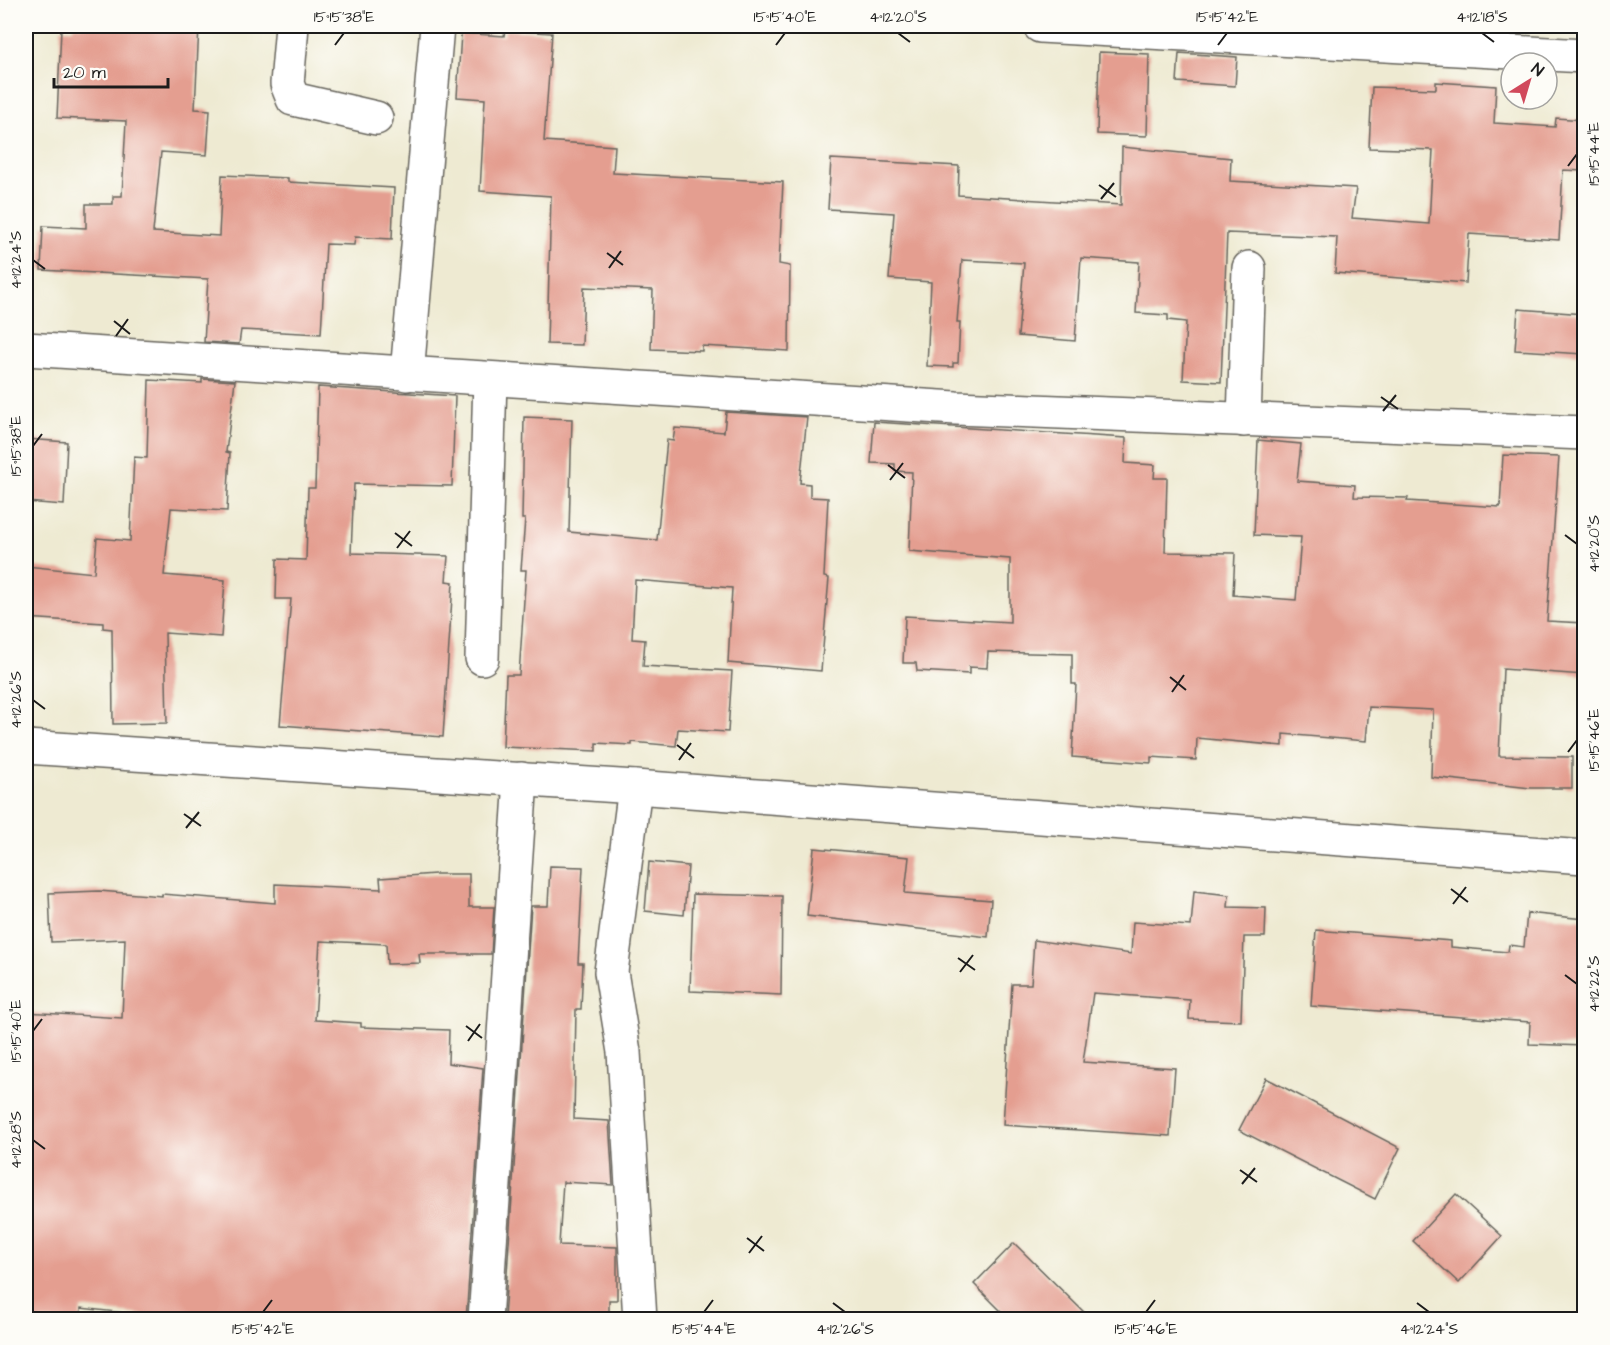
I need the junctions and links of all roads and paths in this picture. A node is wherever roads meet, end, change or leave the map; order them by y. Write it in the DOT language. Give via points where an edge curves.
graph roads {
  1 [pos="292,26"];
  2 [pos="436,26"];
  3 [pos="1040,26"];
  4 [pos="1201,30"];
  5 [pos="1498,38"];
  6 [pos="1584,56"];
  7 [pos="376,118"];
  8 [pos="1249,268"];
  9 [pos="26,349"];
  10 [pos="406,374"];
  11 [pos="490,379"];
  12 [pos="1244,420"];
  13 [pos="1584,434"];
  14 [pos="482,658"];
  15 [pos="26,747"];
  16 [pos="521,779"];
  17 [pos="634,787"];
  18 [pos="1584,857"];
  19 [pos="485,1320"];
  20 [pos="640,1320"];
  1 -- 7 [label="street" via="286,84 293,99"];
  2 -- 10 [label="street"];
  3 -- 4 [label="street"];
  4 -- 5 [label="street"];
  5 -- 6 [label="street"];
  8 -- 12 [label="street"];
  9 -- 10 [label="street"];
  10 -- 11 [label="street"];
  11 -- 12 [label="street" via="956,408"];
  11 -- 14 [label="street"];
  12 -- 13 [label="street"];
  15 -- 16 [label="street"];
  16 -- 17 [label="street"];
  16 -- 19 [label="street"];
  17 -- 18 [label="street"];
  17 -- 20 [label="street" via="611,972 624,1052"];
}
